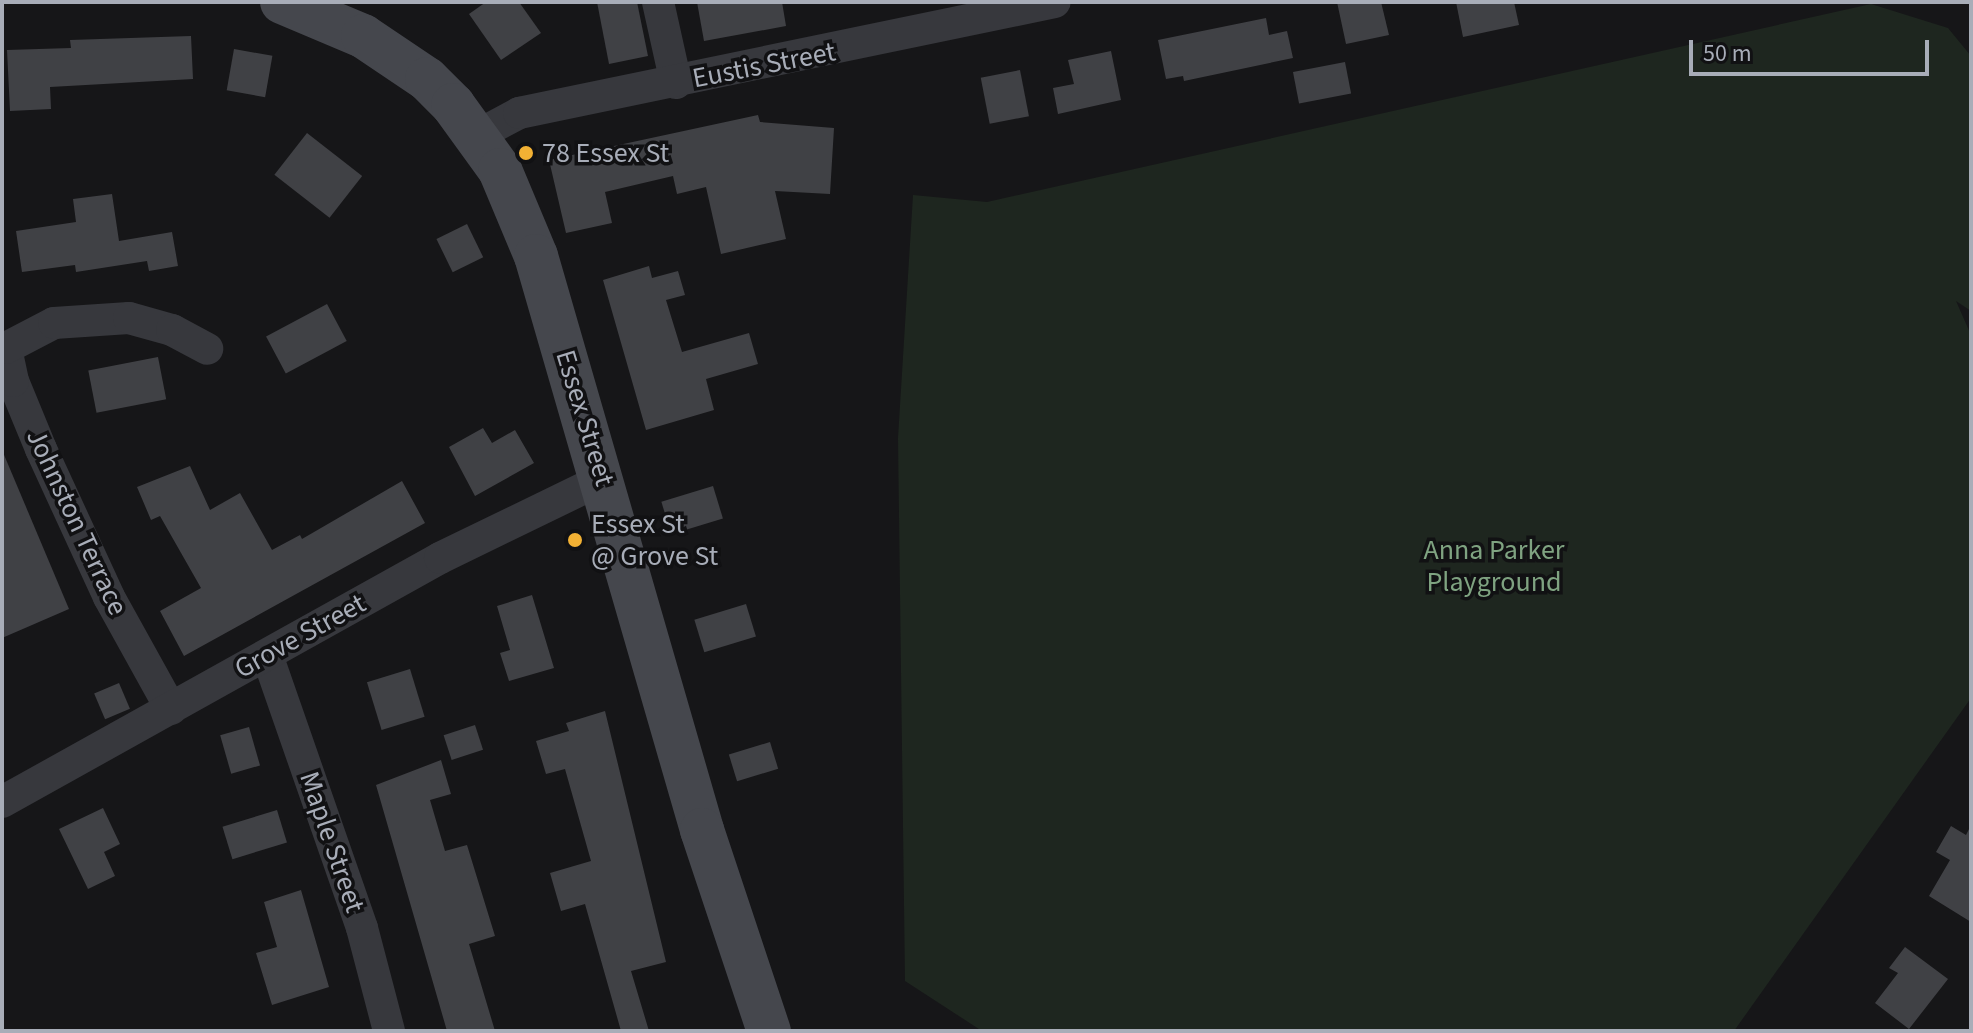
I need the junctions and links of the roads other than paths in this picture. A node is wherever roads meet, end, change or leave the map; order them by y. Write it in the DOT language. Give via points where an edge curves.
graph roads {
  1 [pos="282,2"];
  2 [pos="658,2"];
  3 [pos="1055,2"];
  4 [pos="958,14"];
  5 [pos="676,83"];
  6 [pos="478,135"];
  7 [pos="207,349"];
  8 [pos="603,479"];
  9 [pos="267,655"];
  10 [pos="171,709"];
  11 [pos="2,802"];
  12 [pos="389,1031"];
  13 [pos="769,1031"];
  1 -- 6 [label="main road, Essex Street" via="363,36 427,79"];
  2 -- 5 [label="street"];
  3 -- 4 [label="street, Eustis Street"];
  4 -- 5 [label="street, Eustis Street"];
  5 -- 6 [label="street, Eustis Street" via="519,113"];
  6 -- 8 [label="main road, Essex Street" via="525,227"];
  7 -- 10 [label="street, Johnston Terrace" via="172,330 129,318 54,323 6,348 13,381 47,463 109,597"];
  8 -- 9 [label="street, Grove Street" via="440,558"];
  8 -- 13 [label="main road, Essex Street" via="706,844"];
  9 -- 10 [label="street, Grove Street"];
  9 -- 12 [label="street, Maple Street" via="362,928"];
  10 -- 11 [label="street, Grove Street"];
}
